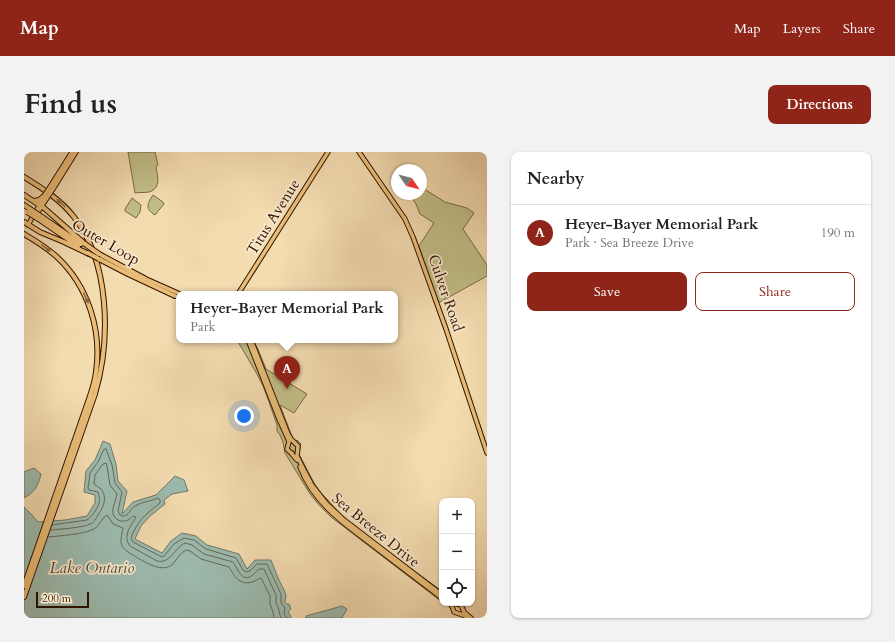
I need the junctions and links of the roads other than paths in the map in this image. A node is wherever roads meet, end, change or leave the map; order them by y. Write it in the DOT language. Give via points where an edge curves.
graph roads {
  1 [pos="72,152"];
  2 [pos="76,152"];
  3 [pos="328,152"];
  4 [pos="359,152"];
  5 [pos="24,177"];
  6 [pos="51,188"];
  7 [pos="24,195"];
  8 [pos="46,197"];
  9 [pos="31,200"];
  10 [pos="24,205"];
  11 [pos="41,206"];
  12 [pos="27,210"];
  13 [pos="41,219"];
  14 [pos="24,222"];
  15 [pos="28,225"];
  16 [pos="24,234"];
  17 [pos="86,245"];
  18 [pos="88,253"];
  19 [pos="99,257"];
  20 [pos="144,278"];
  21 [pos="240,291"];
  22 [pos="176,292"];
  23 [pos="176,297"];
  24 [pos="249,343"];
  25 [pos="252,343"];
  26 [pos="295,442"];
  27 [pos="288,444"];
  28 [pos="297,451"];
  29 [pos="292,453"];
  30 [pos="487,453"];
  31 [pos="56,500"];
  32 [pos="24,586"];
  33 [pos="439,594"];
  34 [pos="439,594"];
  35 [pos="24,597"];
  36 [pos="460,606"];
  37 [pos="453,608"];
  38 [pos="462,609"];
  39 [pos="458,613"];
  40 [pos="468,618"];
  41 [pos="471,618"];
  1 -- 6 [label="main road"];
  2 -- 6 [label="main road"];
  3 -- 21 [label="main road, Titus Avenue"];
  4 -- 30 [label="main road, Culver Road" via="400,211 413,236"];
  31 -- 5 [label="highway, one-way" via="93,400 101,368 105,318 99,273 90,244 82,229 52,195"];
  6 -- 8 [label="main road, bridge"];
  7 -- 9 [label="highway"];
  8 -- 9 [label="highway" via="37,201"];
  8 -- 11 [label="main road"];
  9 -- 11 [label="highway"];
  10 -- 12 [label="highway, Outer Loop"];
  11 -- 15 [label="main road"];
  11 -- 17 [label="highway"];
  12 -- 13 [label="highway, Outer Loop, bridge"];
  13 -- 17 [label="highway, Outer Loop"];
  13 -- 18 [label="highway, Outer Loop"];
  14 -- 15 [label="highway"];
  15 -- 18 [label="highway"];
  16 -- 31 [label="highway, one-way" via="65,265 80,287 91,311 96,333 96,374"];
  17 -- 19 [label="highway, bridge"];
  18 -- 19 [label="highway, Outer Loop, bridge"];
  19 -- 20 [label="highway, Outer Loop"];
  19 -- 23 [label="highway, Outer Loop"];
  20 -- 22 [label="main road, Outer Loop"];
  24 -- 27 [label="main road"];
  25 -- 26 [label="main road" via="288,434"];
  26 -- 27 [label="main road"];
  26 -- 28 [label="main road" via="298,446"];
  27 -- 29 [label="main road" via="287,449"];
  28 -- 29 [label="main road"];
  28 -- 33 [label="main road, Sea Breeze Drive" via="310,481 334,511"];
  29 -- 34 [label="main road, Sea Breeze Drive" via="310,488 328,509"];
  31 -- 32 [label="highway"];
  31 -- 35 [label="highway"];
  36 -- 38 [label="main road"];
  37 -- 39 [label="main road" via="454,612"];
  38 -- 39 [label="main road"];
  38 -- 41 [label="main road"];
  39 -- 40 [label="main road"];
}
